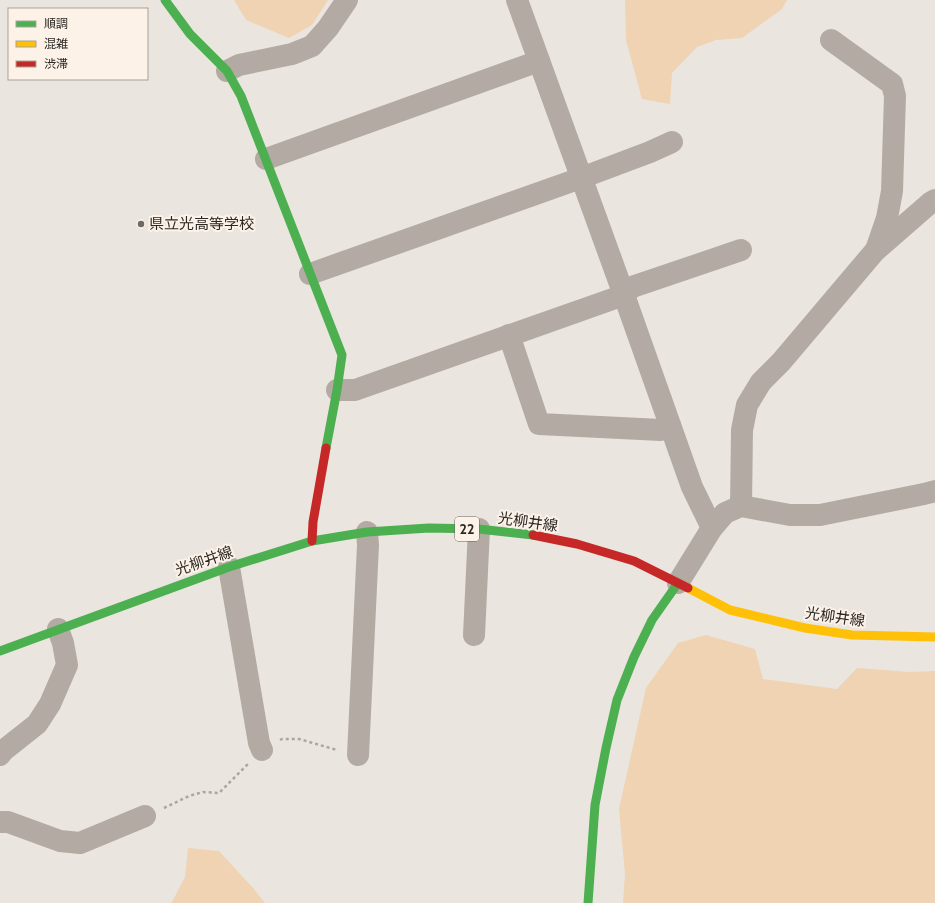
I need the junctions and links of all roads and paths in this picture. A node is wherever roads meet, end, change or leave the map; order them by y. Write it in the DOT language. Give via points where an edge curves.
graph roads {
  1 [pos="165,0"];
  2 [pos="347,0"];
  3 [pos="517,0"];
  4 [pos="831,40"];
  5 [pos="539,62"];
  6 [pos="227,71"];
  7 [pos="672,142"];
  8 [pos="266,159"];
  9 [pos="581,178"];
  10 [pos="935,200"];
  11 [pos="741,250"];
  12 [pos="875,251"];
  13 [pos="310,274"];
  14 [pos="624,295"];
  15 [pos="509,335"];
  16 [pos="337,390"];
  17 [pos="670,425"];
  18 [pos="935,491"];
  19 [pos="741,506"];
  20 [pos="712,528"];
  21 [pos="479,529"];
  22 [pos="366,532"];
  23 [pos="312,541"];
  24 [pos="230,567"];
  25 [pos="678,583"];
  26 [pos="58,629"];
  27 [pos="474,635"];
  28 [pos="935,637"];
  29 [pos="0,651"];
  30 [pos="262,750"];
  31 [pos="0,755"];
  32 [pos="358,755"];
  33 [pos="145,816"];
  34 [pos="0,822"];
  35 [pos="588,903"];
  1 -- 6 [label="main road" via="190,34"];
  2 -- 6 [label="street" via="312,46 292,54 239,65"];
  3 -- 5 [label="street"];
  4 -- 12 [label="street" via="892,84 895,96 892,191 887,218"];
  5 -- 8 [label="street"];
  5 -- 9 [label="street"];
  6 -- 8 [label="main road" via="241,96"];
  7 -- 9 [label="street"];
  8 -- 13 [label="main road"];
  9 -- 13 [label="street"];
  9 -- 14 [label="street"];
  10 -- 12 [label="street"];
  11 -- 14 [label="street" via="632,287"];
  12 -- 19 [label="street" via="761,382 747,405 742,430"];
  13 -- 16 [label="main road" via="342,355"];
  14 -- 15 [label="street"];
  14 -- 17 [label="street"];
  15 -- 16 [label="street" via="355,390"];
  15 -- 17 [label="street" via="539,424 661,430"];
  16 -- 23 [label="main road" via="313,522"];
  17 -- 20 [label="street" via="692,487"];
  18 -- 19 [label="street" via="820,515 790,515"];
  19 -- 20 [label="street" via="725,513"];
  20 -- 25 [label="street"];
  21 -- 22 [label="main road, 光柳井線 / 22" via="429,528"];
  21 -- 25 [label="main road, 光柳井線 / 22" via="532,535 578,544 634,561"];
  21 -- 27 [label="street"];
  22 -- 23 [label="main road, 光柳井線 / 22"];
  22 -- 32 [label="street" via="368,545"];
  23 -- 24 [label="main road, 光柳井線 / 22"];
  24 -- 26 [label="main road, 光柳井線 / 22"];
  24 -- 30 [label="street"];
  25 -- 28 [label="main road, 光柳井線 / 22" via="730,610 805,628 852,635"];
  25 -- 35 [label="main road" via="652,620 617,700 595,805"];
  26 -- 29 [label="main road, 光柳井線 / 22"];
  26 -- 31 [label="street" via="67,665 50,704 37,724"];
  30 -- 32 [label="path" via="282,739 299,739"];
  30 -- 33 [label="path" via="219,793 203,792 189,796"];
  33 -- 34 [label="street" via="80,843 60,841 8,822"];
}
